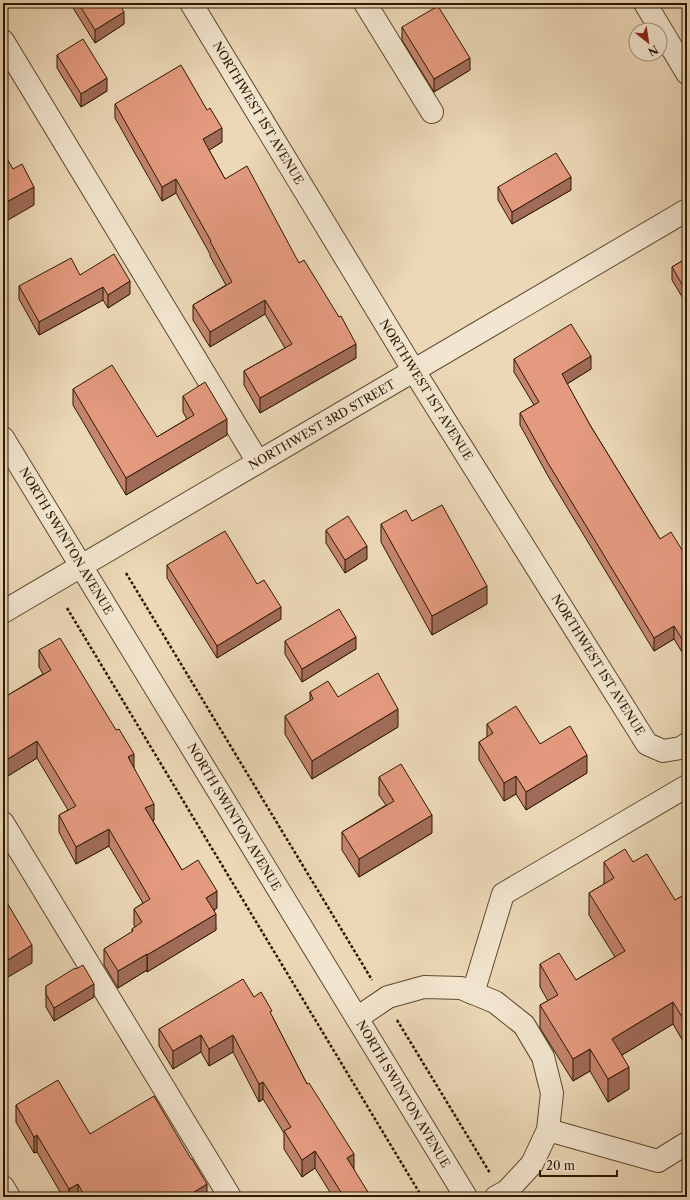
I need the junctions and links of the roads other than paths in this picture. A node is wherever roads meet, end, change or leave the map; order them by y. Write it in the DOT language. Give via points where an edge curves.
graph roads {
  1 [pos="191,3"];
  2 [pos="365,3"];
  3 [pos="645,3"];
  4 [pos="3,41"];
  5 [pos="687,73"];
  6 [pos="432,112"];
  7 [pos="687,210"];
  8 [pos="414,371"];
  9 [pos="3,438"];
  10 [pos="258,462"];
  11 [pos="81,566"];
  12 [pos="3,612"];
  13 [pos="684,746"];
  14 [pos="686,787"];
  15 [pos="3,823"];
  16 [pos="473,993"];
  17 [pos="357,1018"];
  18 [pos="548,1130"];
  19 [pos="687,1143"];
  20 [pos="3,1187"];
  21 [pos="499,1195"];
  22 [pos="9,1197"];
  23 [pos="230,1197"];
  24 [pos="466,1197"];
  1 -- 8 [label="street, NORTHWEST 1ST AVENUE"];
  2 -- 6 [label="street"];
  3 -- 5 [label="street"];
  4 -- 10 [label="street"];
  7 -- 8 [label="street, NORTHWEST 3RD STREET"];
  8 -- 10 [label="street, NORTHWEST 3RD STREET"];
  8 -- 13 [label="street, NORTHWEST 1ST AVENUE" via="647,744 663,751"];
  9 -- 11 [label="street, NORTH SWINTON AVENUE"];
  10 -- 11 [label="street, NORTHWEST 3RD STREET"];
  11 -- 12 [label="street, NORTHWEST 3RD STREET"];
  11 -- 17 [label="street, NORTH SWINTON AVENUE"];
  14 -- 16 [label="street" via="503,894"];
  15 -- 23 [label="street"];
  16 -- 17 [label="street" via="461,988 424,986 384,999"];
  16 -- 18 [label="street" via="495,1002 524,1025 543,1057 552,1093"];
  17 -- 24 [label="street, NORTH SWINTON AVENUE"];
  18 -- 19 [label="street" via="658,1161"];
  18 -- 21 [label="street" via="532,1164 507,1191"];
  20 -- 22 [label="street"];
}
